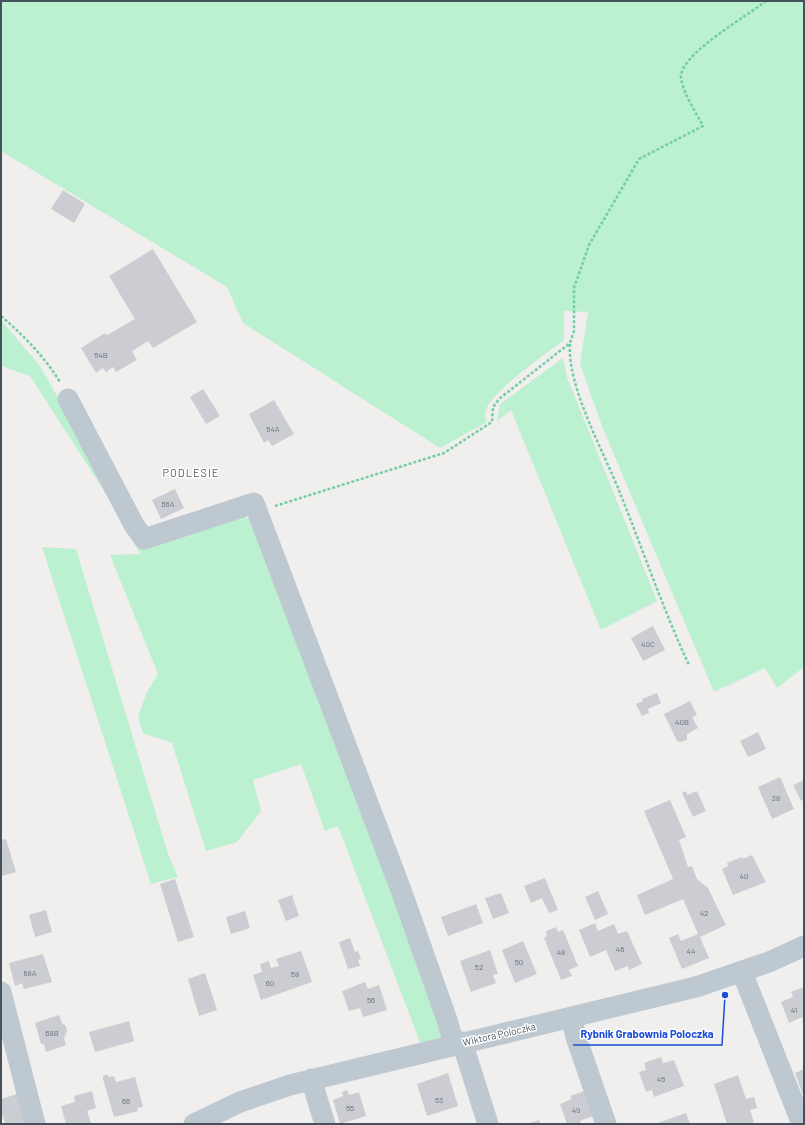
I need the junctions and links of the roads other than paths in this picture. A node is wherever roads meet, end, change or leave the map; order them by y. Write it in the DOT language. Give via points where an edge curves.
graph roads {
  1 [pos="68,399"];
  2 [pos="804,946"];
  3 [pos="742,972"];
  4 [pos="1,992"];
  5 [pos="571,1017"];
  6 [pos="458,1043"];
  7 [pos="311,1079"];
  8 [pos="35,1124"];
  9 [pos="194,1124"];
  10 [pos="325,1124"];
  11 [pos="488,1124"];
  12 [pos="606,1124"];
  13 [pos="802,1124"];
  1 -- 6 [label="street" via="134,525 144,539 254,503 398,882 447,1020"];
  2 -- 3 [label="street, Wiktora Poloczka"];
  3 -- 5 [label="street, Wiktora Poloczka"];
  3 -- 13 [label="street"];
  4 -- 8 [label="street"];
  5 -- 6 [label="street, Wiktora Poloczka"];
  5 -- 12 [label="street"];
  6 -- 7 [label="street, Wiktora Poloczka"];
  6 -- 11 [label="street"];
  7 -- 9 [label="street, Wiktora Poloczka" via="246,1100"];
  7 -- 10 [label="street"];
}
